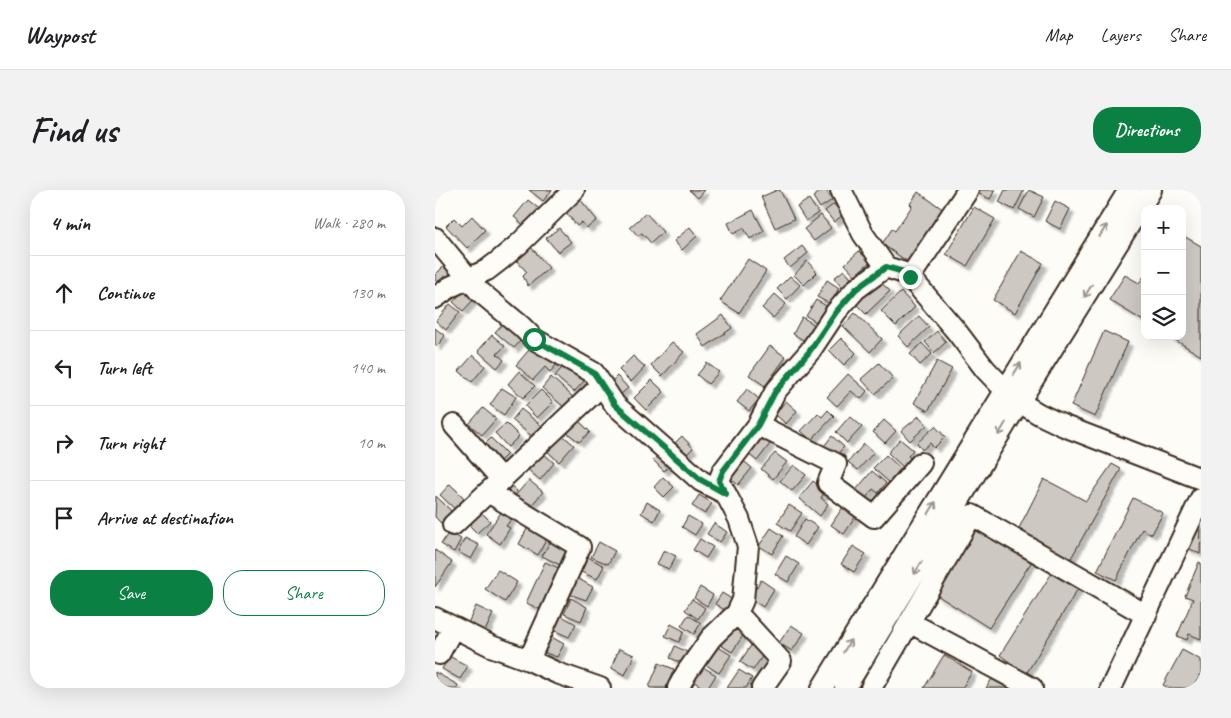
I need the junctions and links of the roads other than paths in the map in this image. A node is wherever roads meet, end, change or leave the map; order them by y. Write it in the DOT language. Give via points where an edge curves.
graph roads {
  1 [pos="574,190"];
  2 [pos="841,190"];
  3 [pos="968,190"];
  4 [pos="1129,190"];
  5 [pos="1151,190"];
  6 [pos="435,238"];
  7 [pos="886,267"];
  8 [pos="469,277"];
  9 [pos="910,277"];
  10 [pos="435,298"];
  11 [pos="602,385"];
  12 [pos="1012,396"];
  13 [pos="454,425"];
  14 [pos="758,425"];
  15 [pos="921,463"];
  16 [pos="1201,479"];
  17 [pos="495,486"];
  18 [pos="726,494"];
  19 [pos="1201,498"];
  20 [pos="453,525"];
  21 [pos="737,613"];
  22 [pos="1146,615"];
  23 [pos="435,618"];
  24 [pos="909,622"];
  25 [pos="453,628"];
  26 [pos="435,652"];
  27 [pos="529,660"];
  28 [pos="601,688"];
  29 [pos="678,688"];
  30 [pos="762,688"];
  31 [pos="822,688"];
  32 [pos="845,688"];
  33 [pos="871,688"];
  34 [pos="1032,688"];
  35 [pos="1111,688"];
  1 -- 8 [label="street" via="519,244 487,270"];
  2 -- 7 [label="street" via="863,234"];
  3 -- 9 [label="street"];
  12 -- 4 [label="street, one-way"];
  5 -- 12 [label="street, one-way"];
  6 -- 8 [label="street"];
  7 -- 9 [label="street"];
  7 -- 14 [label="street" via="856,289 836,312 809,352 775,392"];
  8 -- 10 [label="street"];
  8 -- 11 [label="street" via="479,290 534,339 594,373"];
  9 -- 12 [label="street" via="985,369"];
  11 -- 17 [label="street"];
  11 -- 18 [label="street" via="615,405 677,460 701,480"];
  12 -- 16 [label="street" via="1064,426"];
  31 -- 12 [label="street, one-way"];
  12 -- 32 [label="street, one-way"];
  13 -- 17 [label="street"];
  14 -- 15 [label="street" via="836,464 828,483 874,517"];
  14 -- 18 [label="street" via="723,471 719,481"];
  17 -- 20 [label="street"];
  17 -- 27 [label="street" via="580,547"];
  18 -- 21 [label="street" via="748,546 743,600"];
  19 -- 22 [label="street"];
  21 -- 29 [label="street" via="711,638"];
  21 -- 30 [label="street" via="781,661"];
  22 -- 24 [label="street" via="972,515"];
  22 -- 35 [label="street"];
  23 -- 25 [label="street"];
  24 -- 33 [label="street"];
  24 -- 34 [label="street"];
  25 -- 26 [label="street" via="439,654"];
  25 -- 27 [label="street"];
  27 -- 28 [label="street"];
}
